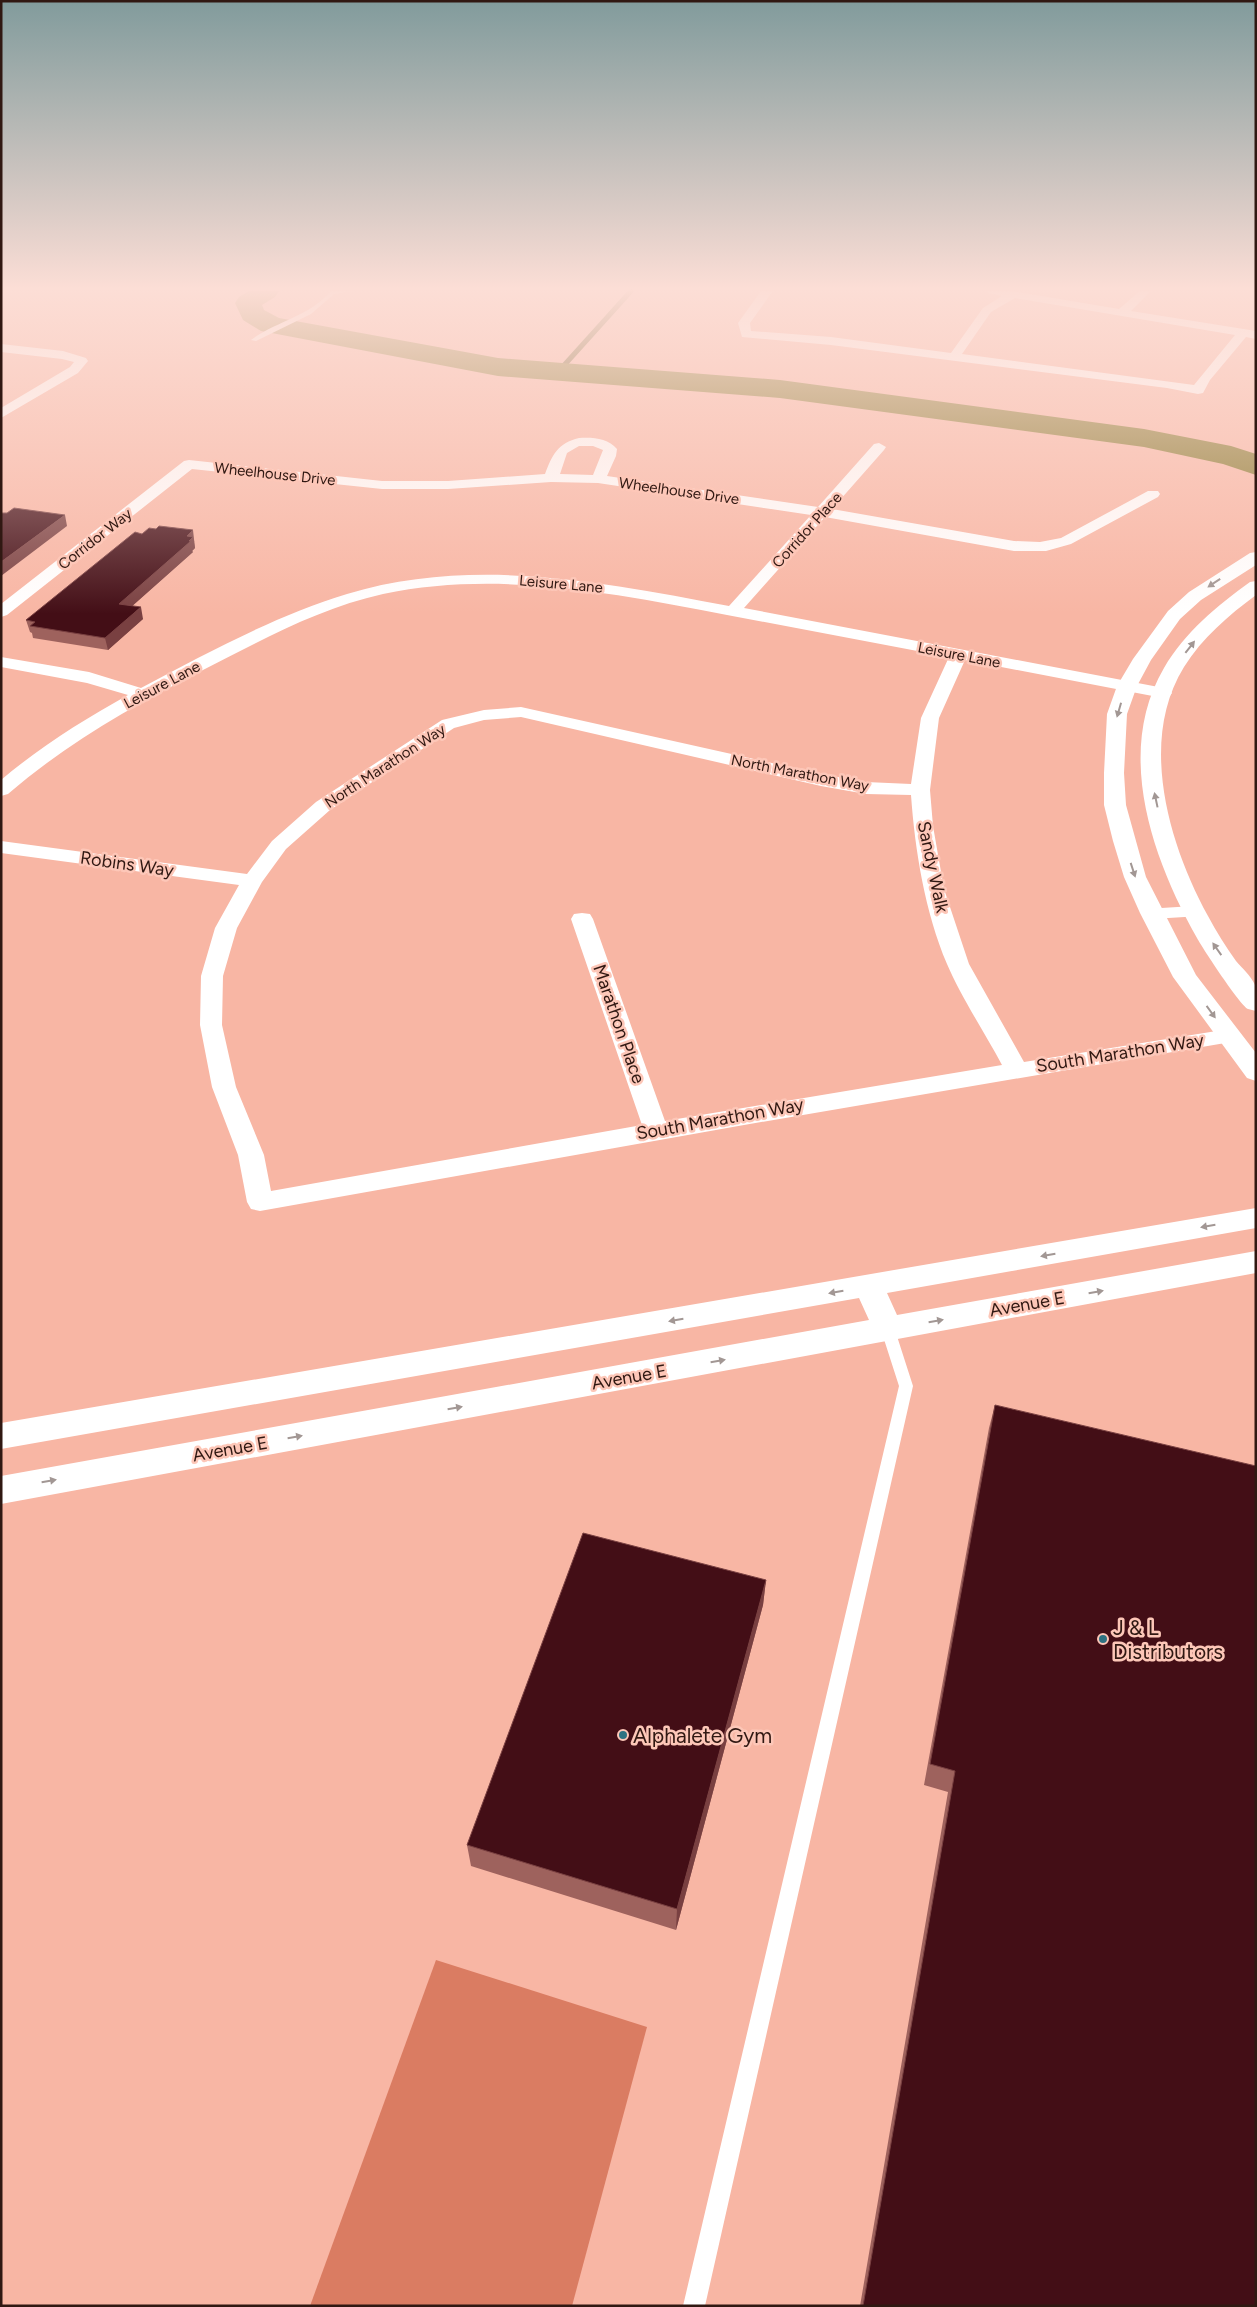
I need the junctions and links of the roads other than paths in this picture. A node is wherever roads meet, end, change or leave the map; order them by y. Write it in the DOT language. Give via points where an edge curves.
graph roads {
  1 [pos="26,399"];
  2 [pos="1,414"];
  3 [pos="879,447"];
  4 [pos="189,464"];
  5 [pos="551,478"];
  6 [pos="598,479"];
  7 [pos="1153,494"];
  8 [pos="824,512"];
  9 [pos="1256,557"];
  10 [pos="1256,586"];
  11 [pos="733,611"];
  12 [pos="1,612"];
  13 [pos="960,655"];
  14 [pos="1,662"];
  15 [pos="1128,686"];
  16 [pos="1163,693"];
  17 [pos="140,694"];
  18 [pos="1,790"];
  19 [pos="920,790"];
  20 [pos="1,847"];
  21 [pos="252,881"];
  22 [pos="1194,912"];
  23 [pos="1152,913"];
  24 [pos="582,919"];
  25 [pos="1256,1003"];
  26 [pos="1229,1036"];
  27 [pos="1016,1069"];
  28 [pos="1256,1072"];
  29 [pos="656,1130"];
  30 [pos="251,1155"];
  31 [pos="1256,1218"];
  32 [pos="1256,1262"];
  33 [pos="869,1286"];
  34 [pos="888,1330"];
  35 [pos="1,1436"];
  36 [pos="1,1490"];
  37 [pos="694,2306"];
  1 -- 2 [label="street"];
  3 -- 8 [label="street, Corridor Place"];
  4 -- 5 [label="street, Wheelhouse Drive" via="382,484"];
  4 -- 12 [label="street, Corridor Way"];
  5 -- 6 [label="street, Wheelhouse Drive"];
  5 -- 6 [label="street" via="566,448 582,442 596,442 610,449"];
  6 -- 8 [label="street, Wheelhouse Drive"];
  7 -- 8 [label="street, Wheelhouse Drive" via="1066,541 1035,548"];
  8 -- 11 [label="street, Corridor Place"];
  9 -- 15 [label="street, one-way" via="1195,596 1174,615 1142,659"];
  16 -- 10 [label="street, one-way" via="1174,669 1193,643 1214,619"];
  11 -- 13 [label="street, Leisure Lane"];
  11 -- 17 [label="street, Leisure Lane" via="574,583 506,580 408,585 317,610 283,623"];
  13 -- 15 [label="street, Leisure Lane"];
  13 -- 19 [label="street, Sandy Walk" via="930,718"];
  14 -- 17 [label="street" via="88,676"];
  15 -- 16 [label="street, Leisure Lane"];
  15 -- 23 [label="street, one-way" via="1117,714 1115,805 1135,877"];
  22 -- 16 [label="street, one-way" via="1178,878 1164,835 1154,788 1151,754 1154,723"];
  17 -- 18 [label="street, Leisure Lane" via="49,752"];
  19 -- 21 [label="street, North Marathon Way" via="866,788 821,780 521,712 484,715 448,724 323,806 279,845"];
  19 -- 27 [label="street, Sandy Walk" via="934,889 958,964"];
  20 -- 21 [label="street, Robins Way"];
  21 -- 30 [label="street, North Marathon Way" via="226,928 212,976 211,1025 224,1088"];
  22 -- 23 [label="street"];
  25 -- 22 [label="street, one-way" via="1214,946"];
  23 -- 26 [label="street, one-way" via="1185,977"];
  24 -- 29 [label="street, Marathon Place"];
  26 -- 27 [label="street, South Marathon Way"];
  26 -- 28 [label="street"];
  27 -- 29 [label="street, South Marathon Way"];
  29 -- 30 [label="street, South Marathon Way" via="260,1202"];
  31 -- 33 [label="street, one-way"];
  34 -- 32 [label="street, Avenue E, one-way"];
  33 -- 34 [label="street"];
  33 -- 35 [label="street, one-way"];
  36 -- 34 [label="street, Avenue E, one-way"];
  34 -- 37 [label="lane" via="906,1386"];
}
